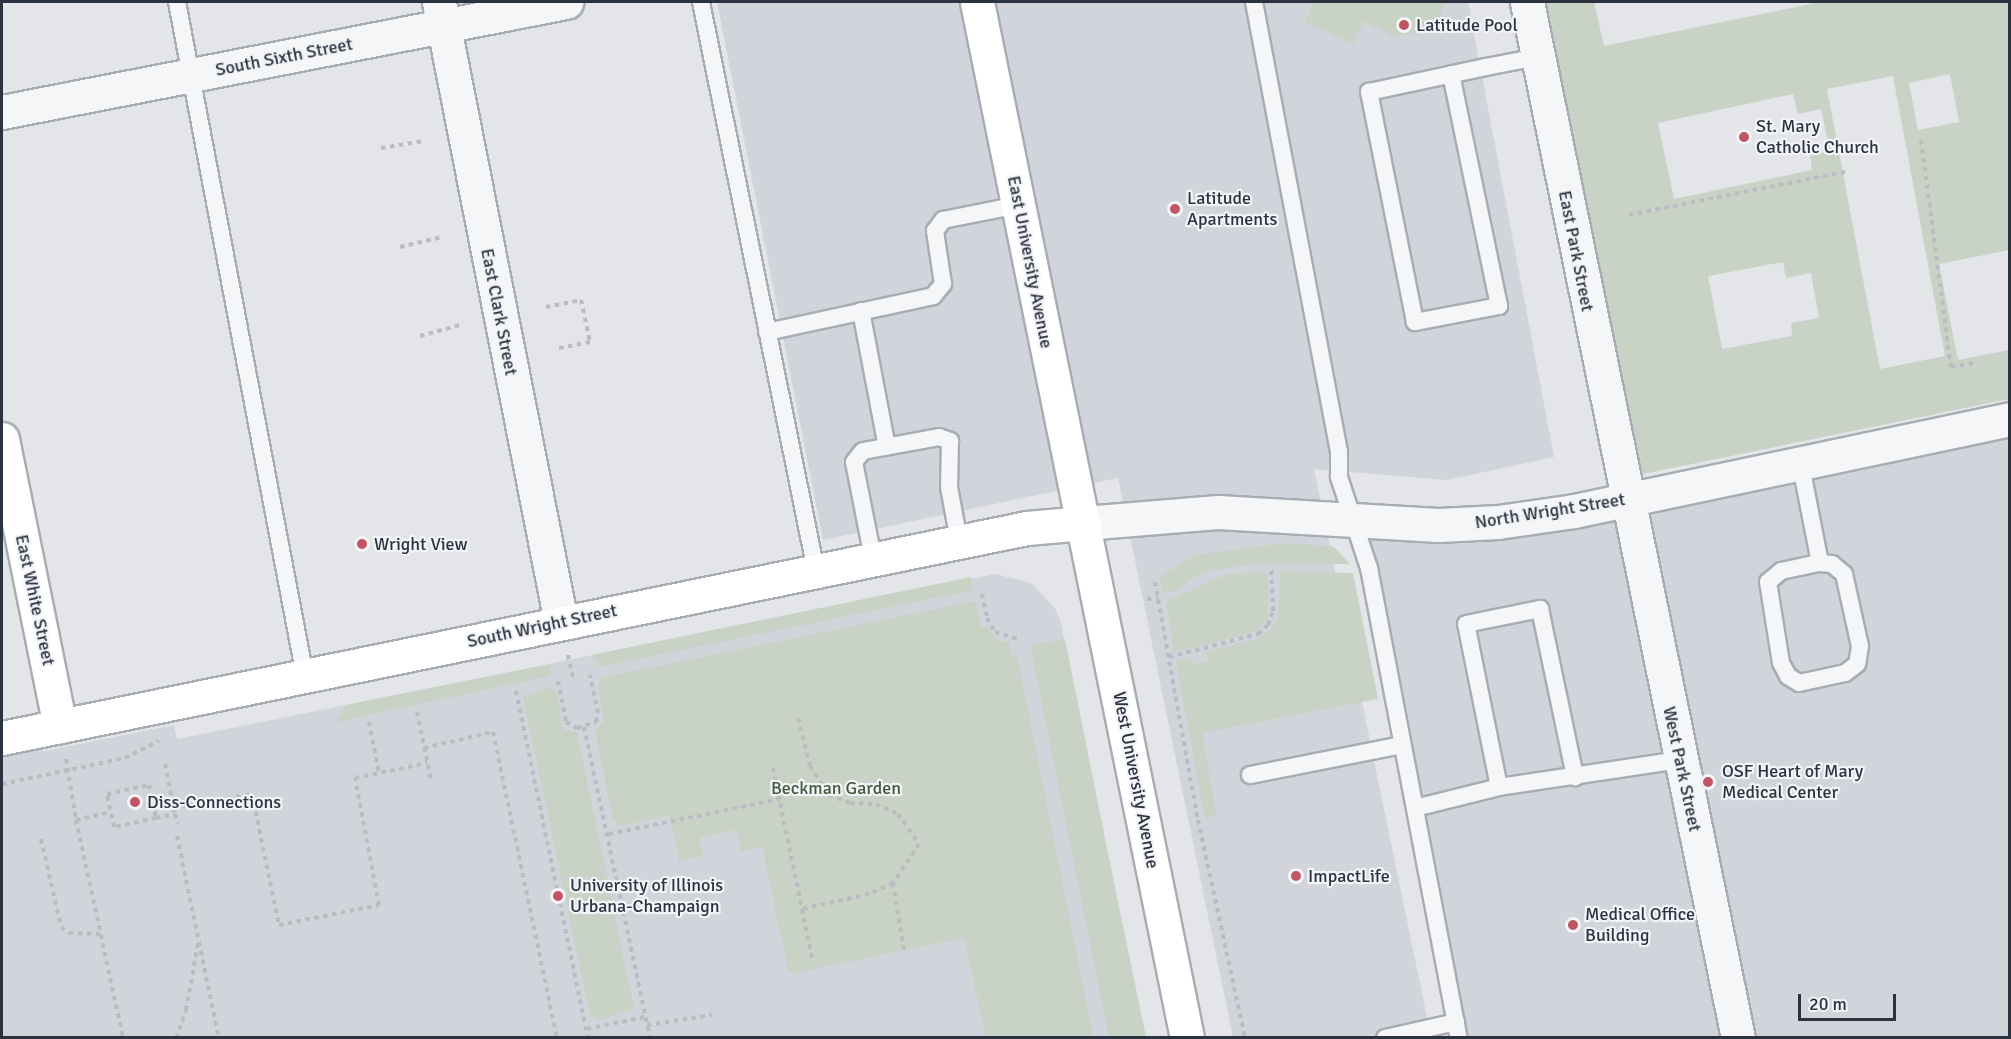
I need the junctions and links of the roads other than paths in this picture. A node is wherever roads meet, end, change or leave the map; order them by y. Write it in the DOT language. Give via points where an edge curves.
graph roads {
  1 [pos="177,2"];
  2 [pos="566,2"];
  3 [pos="702,2"];
  4 [pos="977,2"];
  5 [pos="1254,2"];
  6 [pos="1527,2"];
  7 [pos="441,14"];
  8 [pos="1538,57"];
  9 [pos="191,75"];
  10 [pos="1451,75"];
  11 [pos="2,112"];
  12 [pos="1018,205"];
  13 [pos="861,311"];
  14 [pos="768,332"];
  15 [pos="2010,419"];
  16 [pos="2,439"];
  17 [pos="887,447"];
  18 [pos="1800,461"];
  19 [pos="1627,500"];
  20 [pos="1354,522"];
  21 [pos="1084,523"];
  22 [pos="959,541"];
  23 [pos="873,558"];
  24 [pos="1821,563"];
  25 [pos="816,571"];
  26 [pos="561,622"];
  27 [pos="305,676"];
  28 [pos="60,726"];
  29 [pos="2,738"];
  30 [pos="1401,745"];
  31 [pos="1680,760"];
  32 [pos="1250,775"];
  33 [pos="1575,777"];
  34 [pos="1499,787"];
  35 [pos="1415,808"];
  36 [pos="1457,1030"];
  37 [pos="1187,1038"];
  38 [pos="1385,1038"];
  39 [pos="1738,1038"];
  1 -- 9 [label="lane"];
  2 -- 7 [label="street, South Sixth Street"];
  3 -- 14 [label="lane"];
  4 -- 12 [label="main road, East University Avenue"];
  5 -- 20 [label="lane" via="1339,452 1339,477"];
  6 -- 8 [label="street, East Park Street"];
  7 -- 9 [label="street, South Sixth Street"];
  7 -- 26 [label="street, East Clark Street"];
  8 -- 10 [label="lane"];
  8 -- 19 [label="street, East Park Street"];
  9 -- 11 [label="street, South Sixth Street"];
  9 -- 27 [label="lane"];
  10 -- 10 [label="lane" via="1369,92 1415,322 1499,306"];
  12 -- 13 [label="lane" via="943,219 935,231 943,284 933,296"];
  12 -- 21 [label="main road, East University Avenue"];
  13 -- 14 [label="lane"];
  13 -- 17 [label="lane"];
  14 -- 25 [label="lane"];
  15 -- 18 [label="street, North Wright Street"];
  16 -- 28 [label="main road, East White Street"];
  17 -- 22 [label="lane" via="939,437 950,441 949,487"];
  17 -- 23 [label="lane" via="863,451 854,462"];
  18 -- 19 [label="street, North Wright Street"];
  18 -- 24 [label="lane"];
  19 -- 20 [label="street, North Wright Street" via="1498,522"];
  19 -- 31 [label="street, West Park Street"];
  20 -- 21 [label="street, North Wright Street" via="1218,512"];
  20 -- 30 [label="lane" via="1369,568"];
  21 -- 22 [label="main road, South Wright Street" via="1027,528"];
  21 -- 37 [label="main road, West University Avenue"];
  22 -- 23 [label="main road, South Wright Street"];
  23 -- 25 [label="main road, South Wright Street"];
  24 -- 24 [label="lane" via="1832,564 1844,574 1860,646 1857,664 1845,674 1798,683 1788,676 1781,663 1768,582 1781,571"];
  25 -- 26 [label="main road, South Wright Street"];
  26 -- 27 [label="main road, South Wright Street"];
  27 -- 28 [label="main road, South Wright Street"];
  28 -- 29 [label="main road, South Wright Street"];
  30 -- 32 [label="lane"];
  30 -- 35 [label="lane"];
  31 -- 33 [label="lane"];
  31 -- 39 [label="street, West Park Street"];
  33 -- 34 [label="lane"];
  33 -- 34 [label="lane" via="1540,609 1466,624"];
  34 -- 35 [label="lane"];
  35 -- 36 [label="lane"];
  36 -- 38 [label="lane"];
}
